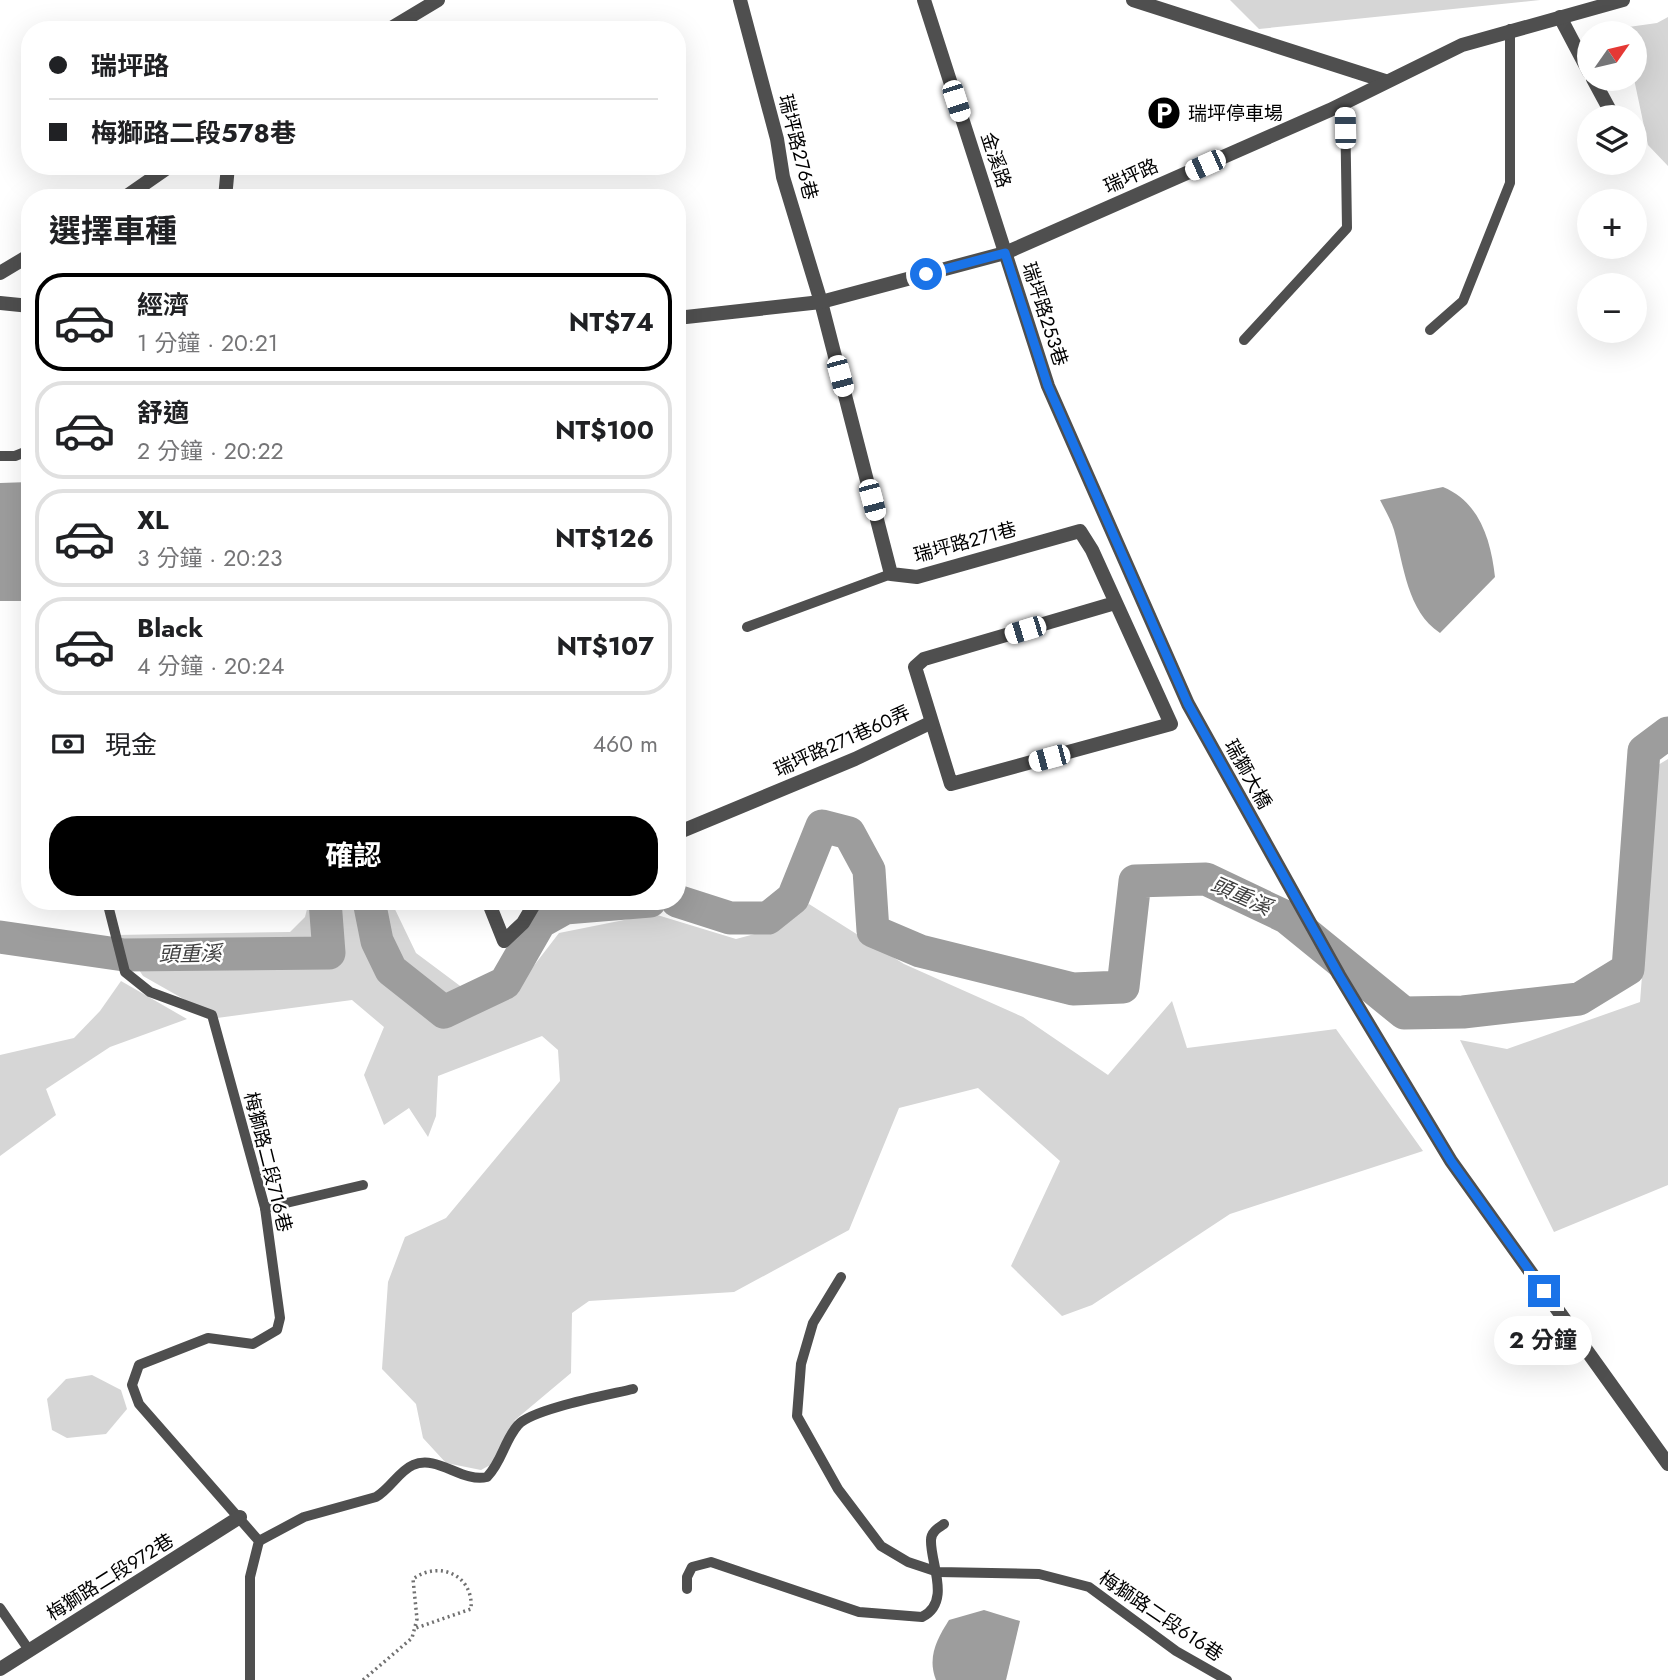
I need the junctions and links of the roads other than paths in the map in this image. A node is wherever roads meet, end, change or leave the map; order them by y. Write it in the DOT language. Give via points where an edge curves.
graph roads {
  1 [pos="438,0"];
  2 [pos="740,0"];
  3 [pos="924,0"];
  4 [pos="1133,0"];
  5 [pos="1623,0"];
  6 [pos="1581,6"];
  7 [pos="1560,17"];
  8 [pos="403,21"];
  9 [pos="1510,29"];
  10 [pos="1577,49"];
  11 [pos="1385,81"];
  12 [pos="1345,102"];
  13 [pos="157,175"];
  14 [pos="137,189"];
  15 [pos="1005,253"];
  16 [pos="21,260"];
  17 [pos="0,273"];
  18 [pos="821,302"];
  19 [pos="0,303"];
  20 [pos="21,305"];
  21 [pos="686,317"];
  22 [pos="1430,330"];
  23 [pos="1244,340"];
  24 [pos="1048,386"];
  25 [pos="21,454"];
  26 [pos="0,456"];
  27 [pos="891,574"];
  28 [pos="1115,603"];
  29 [pos="747,627"];
  30 [pos="930,723"];
  31 [pos="686,829"];
  32 [pos="109,910"];
  33 [pos="492,910"];
  34 [pos="531,910"];
  35 [pos="363,1185"];
  36 [pos="265,1208"];
  37 [pos="841,1277"];
  38 [pos="633,1389"];
  39 [pos="1668,1464"];
  40 [pos="240,1517"];
  41 [pos="944,1524"];
  42 [pos="259,1541"];
  43 [pos="938,1572"];
  44 [pos="687,1589"];
  45 [pos="0,1608"];
  46 [pos="29,1650"];
  47 [pos="0,1669"];
  48 [pos="250,1680"];
  49 [pos="1227,1680"];
  1 -- 8 [label="street"];
  2 -- 18 [label="street, 瑞坪路276巷" via="783,177"];
  3 -- 15 [label="street, 金溪路"];
  4 -- 11 [label="street"];
  5 -- 6 [label="street, 瑞坪路"];
  6 -- 7 [label="street, 瑞坪路"];
  7 -- 9 [label="street, 瑞坪路"];
  7 -- 10 [label="street"];
  9 -- 11 [label="street, 瑞坪路" via="1462,45"];
  9 -- 22 [label="lane" via="1510,183 1463,300"];
  11 -- 12 [label="street, 瑞坪路"];
  12 -- 15 [label="street, 瑞坪路"];
  12 -- 23 [label="lane" via="1347,228"];
  13 -- 14 [label="street"];
  15 -- 18 [label="street, 瑞坪路"];
  15 -- 24 [label="street, 瑞坪路253巷"];
  16 -- 17 [label="street"];
  18 -- 21 [label="street, 瑞坪路"];
  18 -- 27 [label="street, 瑞坪路271巷"];
  19 -- 20 [label="street"];
  24 -- 39 [label="street, 瑞獅大橋" via="1188,704 1339,975 1451,1161"];
  25 -- 26 [label="lane"];
  27 -- 28 [label="street, 瑞坪路271巷" via="917,577 1080,531"];
  27 -- 29 [label="lane"];
  28 -- 30 [label="street, 瑞坪路271巷60弄" via="924,659 915,667"];
  28 -- 30 [label="street" via="1171,724 951,784"];
  30 -- 31 [label="street, 瑞坪路271巷60弄"];
  32 -- 36 [label="lane, 梅獅路二段716巷" via="125,972 150,992 212,1015"];
  33 -- 34 [label="street" via="504,941"];
  35 -- 36 [label="lane"];
  36 -- 40 [label="lane, 梅獅路二段716巷" via="277,1330 253,1344 208,1338 139,1365 132,1385 139,1404"];
  37 -- 43 [label="lane, 梅獅路二段616巷" via="813,1323 801,1363 797,1416 838,1489 881,1546"];
  38 -- 42 [label="lane" via="529,1416 510,1434 496,1469 487,1477 469,1478 419,1463 376,1497 304,1517"];
  40 -- 42 [label="lane, 梅獅路二段716巷"];
  40 -- 46 [label="street, 梅獅路二段972巷"];
  41 -- 43 [label="lane" via="931,1539"];
  42 -- 48 [label="lane" via="250,1577"];
  43 -- 44 [label="lane" via="932,1607 922,1617 859,1612 711,1562 692,1567"];
  43 -- 49 [label="lane, 梅獅路二段616巷" via="1040,1574 1089,1587 1176,1651"];
  45 -- 46 [label="lane"];
  46 -- 47 [label="street, 梅獅路二段972巷"];
}
